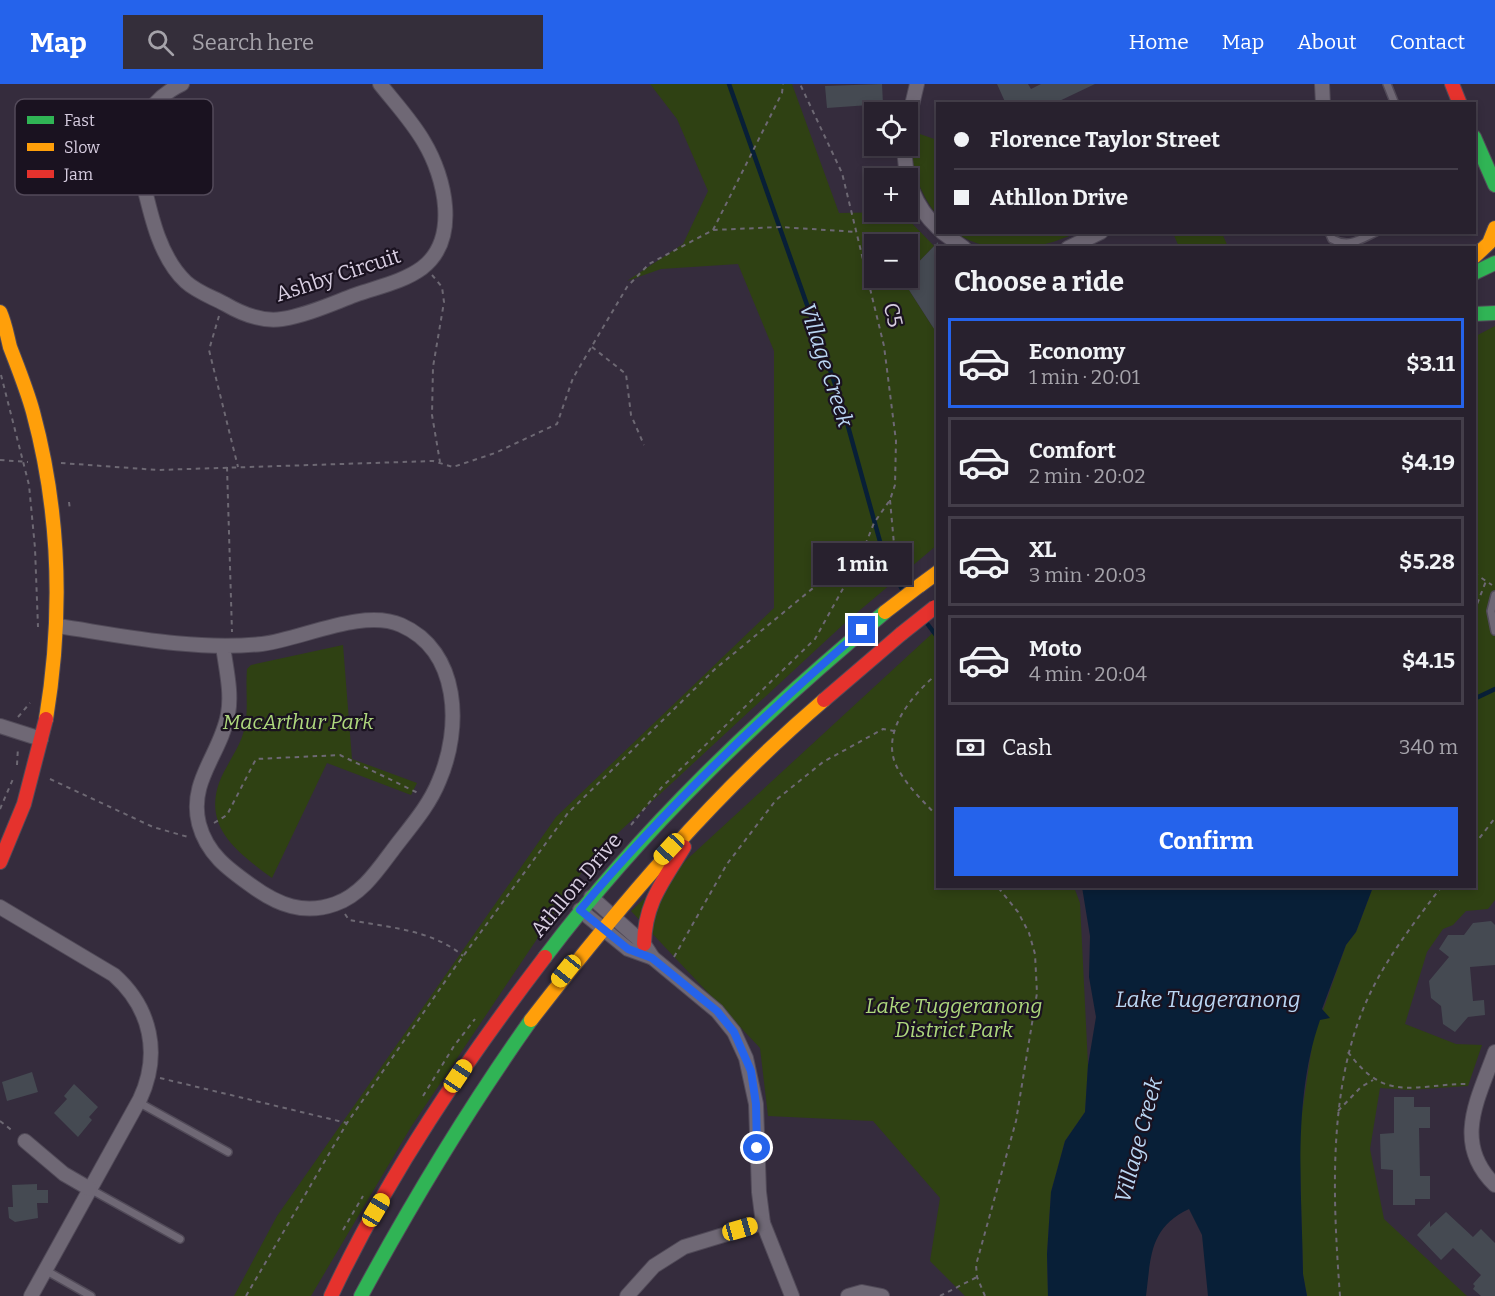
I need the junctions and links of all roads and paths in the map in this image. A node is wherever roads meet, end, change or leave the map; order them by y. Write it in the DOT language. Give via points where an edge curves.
graph roads {
  1 [pos="182,84"];
  2 [pos="380,84"];
  3 [pos="783,84"];
  4 [pos="800,84"];
  5 [pos="917,84"];
  6 [pos="1322,84"];
  7 [pos="1387,84"];
  8 [pos="1452,84"];
  9 [pos="161,99"];
  10 [pos="913,102"];
  11 [pos="1323,102"];
  12 [pos="1394,102"];
  13 [pos="1459,102"];
  14 [pos="1476,142"];
  15 [pos="904,156"];
  16 [pos="1495,185"];
  17 [pos="148,195"];
  18 [pos="936,226"];
  19 [pos="1495,228"];
  20 [pos="713,230"];
  21 [pos="857,232"];
  22 [pos="945,234"];
  23 [pos="1097,234"];
  24 [pos="1330,234"];
  25 [pos="1372,234"];
  26 [pos="961,246"];
  27 [pos="1072,246"];
  28 [pos="1476,255"];
  29 [pos="1495,263"];
  30 [pos="424,266"];
  31 [pos="1476,272"];
  32 [pos="1495,299"];
  33 [pos="223,303"];
  34 [pos="1476,308"];
  35 [pos="0,312"];
  36 [pos="1495,313"];
  37 [pos="1476,314"];
  38 [pos="591,347"];
  39 [pos="0,370"];
  40 [pos="644,446"];
  41 [pos="62,463"];
  42 [pos="440,463"];
  43 [pos="227,467"];
  44 [pos="238,467"];
  45 [pos="890,500"];
  46 [pos="896,566"];
  47 [pos="936,573"];
  48 [pos="1476,574"];
  49 [pos="1486,581"];
  50 [pos="1495,588"];
  51 [pos="1495,595"];
  52 [pos="936,607"];
  53 [pos="1476,607"];
  54 [pos="58,626"];
  55 [pos="1495,630"];
  56 [pos="38,634"];
  57 [pos="228,646"];
  58 [pos="936,675"];
  59 [pos="33,700"];
  60 [pos="0,726"];
  61 [pos="14,731"];
  62 [pos="894,731"];
  63 [pos="41,738"];
  64 [pos="17,764"];
  65 [pos="34,772"];
  66 [pos="430,798"];
  67 [pos="0,809"];
  68 [pos="702,814"];
  69 [pos="936,815"];
  70 [pos="1495,818"];
  71 [pos="201,830"];
  72 [pos="1476,842"];
  73 [pos="0,862"];
  74 [pos="999,888"];
  75 [pos="1441,888"];
  76 [pos="591,897"];
  77 [pos="337,904"];
  78 [pos="0,907"];
  79 [pos="580,910"];
  80 [pos="611,915"];
  81 [pos="601,927"];
  82 [pos="644,944"];
  83 [pos="463,956"];
  84 [pos="652,958"];
  85 [pos="666,969"];
  86 [pos="1348,1052"];
  87 [pos="1495,1052"];
  88 [pos="148,1075"];
  89 [pos="1373,1080"];
  90 [pos="1481,1090"];
  91 [pos="138,1102"];
  92 [pos="1338,1111"];
  93 [pos="0,1121"];
  94 [pos="347,1123"];
  95 [pos="26,1141"];
  96 [pos="228,1152"];
  97 [pos="1495,1185"];
  98 [pos="90,1189"];
  99 [pos="763,1223"];
  100 [pos="180,1239"];
  101 [pos="45,1270"];
  102 [pos="977,1277"];
  103 [pos="31,1296"];
  104 [pos="91,1296"];
  105 [pos="246,1296"];
  106 [pos="331,1296"];
  107 [pos="361,1296"];
  108 [pos="627,1296"];
  109 [pos="792,1296"];
  110 [pos="848,1296"];
  111 [pos="882,1296"];
  112 [pos="940,1296"];
  113 [pos="985,1296"];
  114 [pos="1340,1296"];
  1 -- 9 [label="street, Ashby Circuit"];
  2 -- 30 [label="street, Ashby Circuit" via="424,142 441,183 446,216 443,237"];
  3 -- 20 [label="path"];
  4 -- 21 [label="path, C5" via="842,173"];
  5 -- 10 [label="street"];
  6 -- 11 [label="street"];
  7 -- 12 [label="lane"];
  8 -- 13 [label="main road"];
  14 -- 16 [label="main road"];
  15 -- 18 [label="street" via="911,189"];
  17 -- 33 [label="street, Ashby Circuit" via="172,265 193,288"];
  19 -- 28 [label="main road" via="1489,243"];
  20 -- 21 [label="path" via="780,227"];
  20 -- 38 [label="path" via="649,264 627,287"];
  21 -- 45 [label="path, C5" via="884,346 896,441 895,485"];
  22 -- 26 [label="street"];
  23 -- 27 [label="street"];
  24 -- 25 [label="lane" via="1342,244 1351,244"];
  29 -- 31 [label="main road"];
  30 -- 33 [label="street, Ashby Circuit" via="411,276 279,319 258,318"];
  30 -- 42 [label="path" via="442,287 444,302 433,367 432,415"];
  32 -- 34 [label="main road"];
  33 -- 44 [label="path" via="209,350"];
  35 -- 54 [label="main road" via="31,401 49,484"];
  36 -- 37 [label="main road"];
  38 -- 40 [label="path" via="626,374 630,415"];
  38 -- 42 [label="path" via="573,378 557,424 495,453 453,467"];
  39 -- 56 [label="path" via="29,485"];
  41 -- 43 [label="path" via="158,470"];
  42 -- 44 [label="path"];
  43 -- 44 [label="path"];
  43 -- 57 [label="path"];
  45 -- 46 [label="path"];
  45 -- 83 [label="path, C5" via="874,523 860,558 841,565 715,669 568,813"];
  47 -- 76 [label="main road, Athllon Drive, bridge" via="787,695 647,832"];
  48 -- 49 [label="path"];
  49 -- 50 [label="path"];
  49 -- 53 [label="path"];
  51 -- 55 [label="lane" via="1491,611"];
  52 -- 68 [label="main road, bridge" via="786,732"];
  54 -- 57 [label="street"];
  54 -- 63 [label="main road" via="53,680"];
  57 -- 66 [label="street" via="264,644 378,620 418,634 439,656 449,680 453,715 448,755"];
  57 -- 71 [label="street" via="228,715 202,775 196,800"];
  58 -- 62 [label="path" via="913,696"];
  59 -- 61 [label="path" via="12,724"];
  60 -- 61 [label="street"];
  61 -- 63 [label="street"];
  61 -- 64 [label="path"];
  62 -- 69 [label="path" via="894,760 899,773"];
  62 -- 85 [label="path" via="883,729 823,762 776,800 727,864"];
  63 -- 65 [label="main road"];
  64 -- 65 [label="path"];
  64 -- 67 [label="path"];
  65 -- 71 [label="path" via="153,826 186,837"];
  65 -- 73 [label="main road"];
  66 -- 71 [label="path" via="340,755 256,759 227,815"];
  66 -- 77 [label="street" via="372,878"];
  68 -- 80 [label="main road"];
  68 -- 82 [label="main road" via="647,906"];
  70 -- 72 [label="path"];
  71 -- 77 [label="street" via="221,863 270,899 297,908"];
  74 -- 102 [label="path" via="1029,933 1035,954 1037,993 1016,1121 981,1244"];
  75 -- 86 [label="path" via="1388,960 1367,1000"];
  76 -- 79 [label="main road, Athllon Drive"];
  76 -- 80 [label="street"];
  77 -- 83 [label="path" via="349,920 406,930 448,943"];
  78 -- 88 [label="street" via="114,975 130,989 149,1030"];
  79 -- 81 [label="street"];
  79 -- 106 [label="main road, Athllon Drive" via="493,1024 435,1110"];
  80 -- 81 [label="main road"];
  80 -- 82 [label="street"];
  81 -- 84 [label="street" via="628,949"];
  81 -- 107 [label="main road" via="500,1062 429,1171"];
  82 -- 84 [label="street"];
  83 -- 94 [label="path"];
  84 -- 85 [label="street"];
  85 -- 99 [label="street" via="717,1011 734,1032 747,1058 756,1104"];
  86 -- 89 [label="path"];
  86 -- 92 [label="path"];
  87 -- 90 [label="street"];
  88 -- 91 [label="street"];
  88 -- 94 [label="path"];
  89 -- 90 [label="path" via="1407,1088 1472,1084"];
  89 -- 92 [label="path"];
  90 -- 97 [label="street" via="1472,1114 1472,1143 1477,1161"];
  91 -- 96 [label="lane"];
  91 -- 98 [label="street"];
  92 -- 114 [label="path"];
  93 -- 95 [label="path"];
  94 -- 105 [label="path"];
  95 -- 98 [label="street" via="64,1174"];
  98 -- 100 [label="lane"];
  98 -- 101 [label="street"];
  99 -- 108 [label="street" via="684,1247 654,1266"];
  99 -- 109 [label="street"];
  101 -- 103 [label="street"];
  101 -- 104 [label="lane"];
  102 -- 112 [label="path"];
  102 -- 113 [label="path"];
  110 -- 111 [label="street" via="869,1292"];
}
